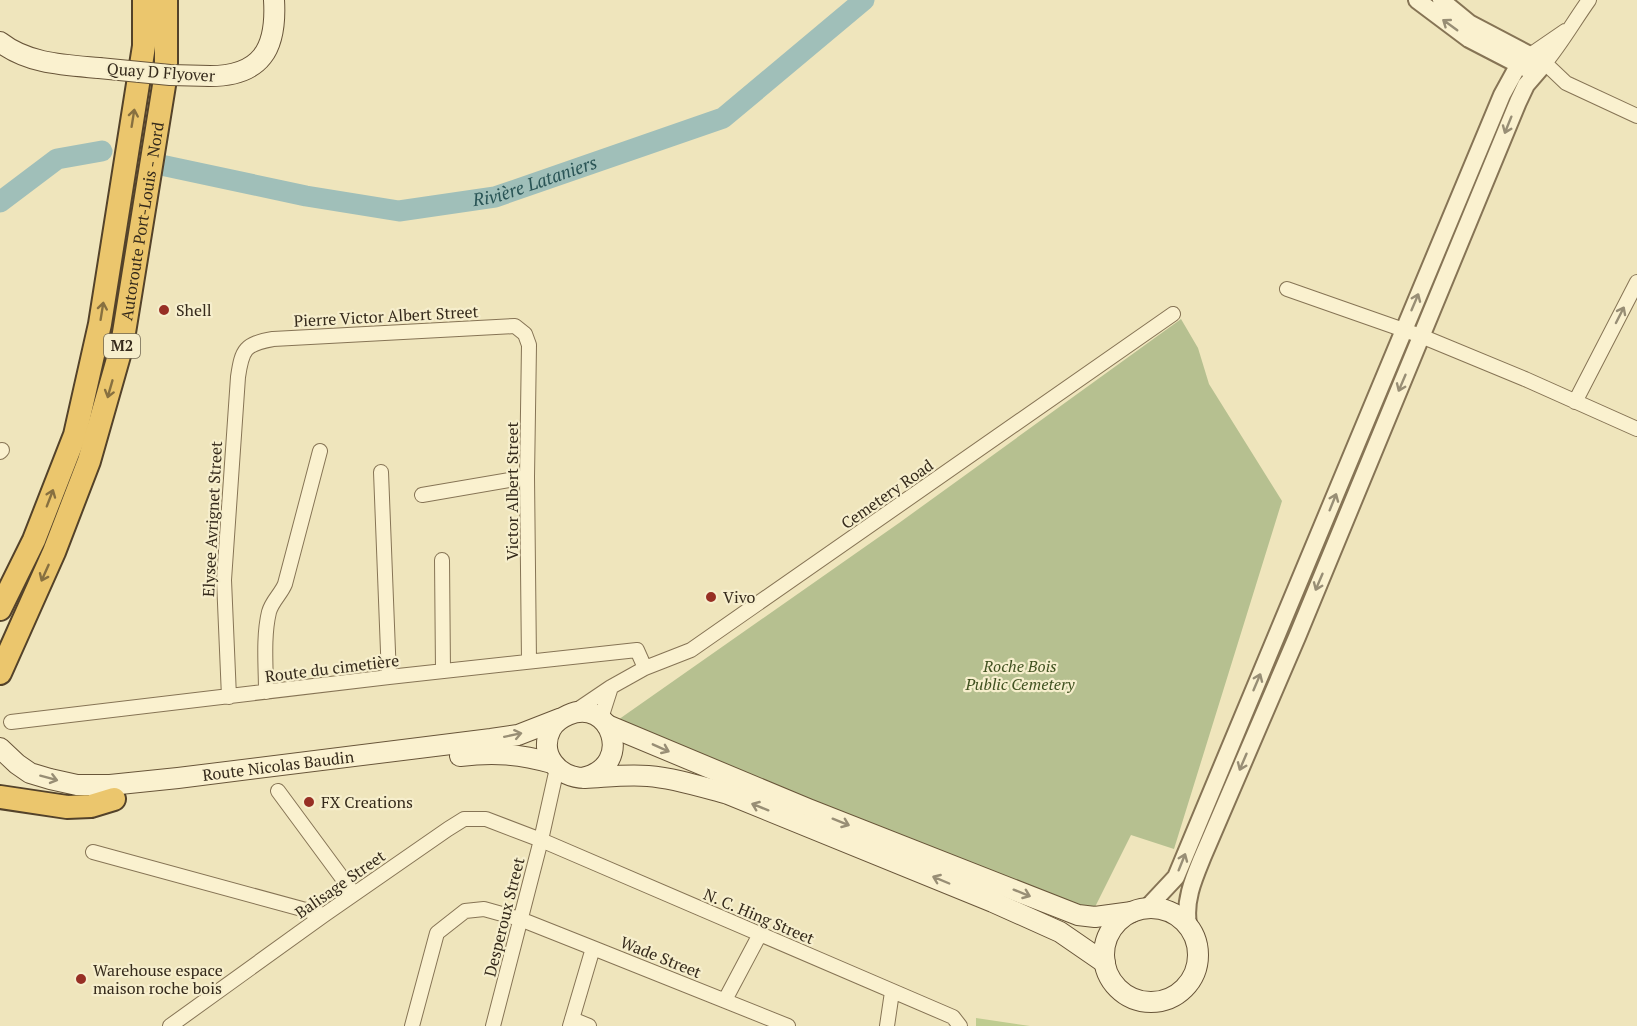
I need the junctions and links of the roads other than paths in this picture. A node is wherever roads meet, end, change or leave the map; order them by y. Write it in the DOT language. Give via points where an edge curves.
graph roads {
  1 [pos="132,0"];
  2 [pos="144,0"];
  3 [pos="166,0"];
  4 [pos="274,0"];
  5 [pos="1417,0"];
  6 [pos="1442,0"];
  7 [pos="1589,0"];
  8 [pos="0,42"];
  9 [pos="144,46"];
  10 [pos="1533,64"];
  11 [pos="1637,116"];
  12 [pos="1637,282"];
  13 [pos="1287,289"];
  14 [pos="1173,314"];
  15 [pos="515,326"];
  16 [pos="1404,329"];
  17 [pos="1421,336"];
  18 [pos="255,343"];
  19 [pos="1575,402"];
  20 [pos="1637,429"];
  21 [pos="320,451"];
  22 [pos="381,472"];
  23 [pos="527,477"];
  24 [pos="422,495"];
  25 [pos="442,560"];
  26 [pos="0,609"];
  27 [pos="529,661"];
  28 [pos="645,669"];
  29 [pos="443,671"];
  30 [pos="0,673"];
  31 [pos="388,677"];
  32 [pos="611,687"];
  33 [pos="266,692"];
  34 [pos="229,697"];
  35 [pos="566,715"];
  36 [pos="11,722"];
  37 [pos="605,723"];
  38 [pos="0,748"];
  39 [pos="554,766"];
  40 [pos="580,778"];
  41 [pos="0,788"];
  42 [pos="278,791"];
  43 [pos="0,797"];
  44 [pos="114,799"];
  45 [pos="546,816"];
  46 [pos="541,840"];
  47 [pos="93,852"];
  48 [pos="354,894"];
  49 [pos="1140,910"];
  50 [pos="324,915"];
  51 [pos="520,920"];
  52 [pos="1188,924"];
  53 [pos="760,934"];
  54 [pos="593,948"];
  55 [pos="1105,963"];
  56 [pos="892,992"];
  57 [pos="724,1000"];
  58 [pos="571,1022"];
  59 [pos="176,1025"];
  60 [pos="412,1026"];
  61 [pos="493,1026"];
  62 [pos="589,1026"];
  63 [pos="788,1026"];
  64 [pos="887,1026"];
  65 [pos="960,1026"];
  1 -- 9 [label="highway"];
  2 -- 9 [label="highway, Autoroute Port-Louis - Nord / M2"];
  3 -- 30 [label="highway, Autoroute Port-Louis - Nord / M2, one-way" via="166,73 122,345 89,461"];
  4 -- 8 [label="main road, Quay D Flyover, bridge" via="270,44 259,61 230,76 64,65 34,60"];
  10 -- 5 [label="street, one-way" via="1469,39"];
  6 -- 10 [label="street" via="1469,23"];
  7 -- 10 [label="street" via="1557,49"];
  26 -- 9 [label="highway, Autoroute Port-Louis - Nord / M2, one-way" via="34,540 75,435 100,324"];
  10 -- 11 [label="street" via="1545,78 1566,82"];
  16 -- 10 [label="street, one-way" via="1502,95"];
  10 -- 17 [label="street, one-way"];
  19 -- 12 [label="street, one-way"];
  13 -- 16 [label="street"];
  14 -- 28 [label="street, Cemetery Road" via="691,650"];
  15 -- 18 [label="street, Pierre Victor Albert Street"];
  15 -- 23 [label="street, Victor Albert Street" via="525,334 529,345"];
  16 -- 17 [label="street"];
  49 -- 16 [label="street, one-way" via="1176,877"];
  17 -- 19 [label="street"];
  17 -- 52 [label="street, one-way" via="1203,856 1190,889"];
  18 -- 34 [label="street, Elysee Avrignet Street" via="241,358 230,469 224,580"];
  19 -- 20 [label="street"];
  21 -- 33 [label="street" via="285,584 269,612"];
  22 -- 31 [label="street"];
  23 -- 24 [label="street"];
  23 -- 27 [label="street, Victor Albert Street"];
  25 -- 29 [label="street"];
  27 -- 28 [label="street, Route du cimetière" via="637,650"];
  27 -- 29 [label="street, Route du cimetière"];
  28 -- 32 [label="street, Cemetery Road"];
  29 -- 31 [label="street, Route du cimetière"];
  31 -- 33 [label="street, Route du cimetière"];
  32 -- 35 [label="street, Cemetery Road"];
  32 -- 37 [label="street" via="603,712"];
  33 -- 34 [label="street, Route du cimetière"];
  34 -- 36 [label="street, Route du cimetière"];
  35 -- 37 [label="main road" via="594,714"];
  38 -- 35 [label="main road, Route Nicolas Baudin, one-way" via="30,773 77,784 110,785 518,735"];
  35 -- 39 [label="main road" via="548,736"];
  37 -- 40 [label="main road" via="613,740 609,762 593,776"];
  37 -- 49 [label="main road, one-way" via="808,809 1078,915 1095,917"];
  39 -- 40 [label="main road" via="562,773"];
  39 -- 44 [label="main road, Route Nicolas Baudin" via="523,755 482,753"];
  39 -- 45 [label="street, Desperoux Street"];
  40 -- 45 [label="street" via="563,788"];
  55 -- 40 [label="main road, one-way" via="1060,932 728,794 650,776"];
  41 -- 44 [label="main road, Route Nicolas Baudin" via="66,800"];
  42 -- 48 [label="street"];
  43 -- 44 [label="highway" via="67,807 91,806"];
  45 -- 46 [label="street, Desperoux Street"];
  46 -- 48 [label="street, Balisage Street" via="486,819 464,819"];
  46 -- 51 [label="street, Desperoux Street"];
  46 -- 53 [label="street, N. C. Hing Street"];
  47 -- 50 [label="street"];
  48 -- 50 [label="street, Balisage Street"];
  49 -- 52 [label="main road" via="1162,909"];
  49 -- 55 [label="main road" via="1120,920 1110,931"];
  50 -- 59 [label="street, Balisage Street"];
  51 -- 54 [label="street, Wade Street"];
  51 -- 60 [label="street, Wade Street" via="484,909 465,911 437,933"];
  51 -- 61 [label="street, Desperoux Street"];
  52 -- 55 [label="main road" via="1199,953 1197,969 1178,994 1163,1000 1131,997 1118,988"];
  53 -- 56 [label="street, N. C. Hing Street"];
  53 -- 57 [label="street"];
  54 -- 57 [label="street, Wade Street"];
  54 -- 58 [label="street"];
  56 -- 64 [label="street"];
  56 -- 65 [label="street, N. C. Hing Street" via="953,1017"];
  57 -- 63 [label="street, Wade Street"];
  58 -- 62 [label="street"];
}
